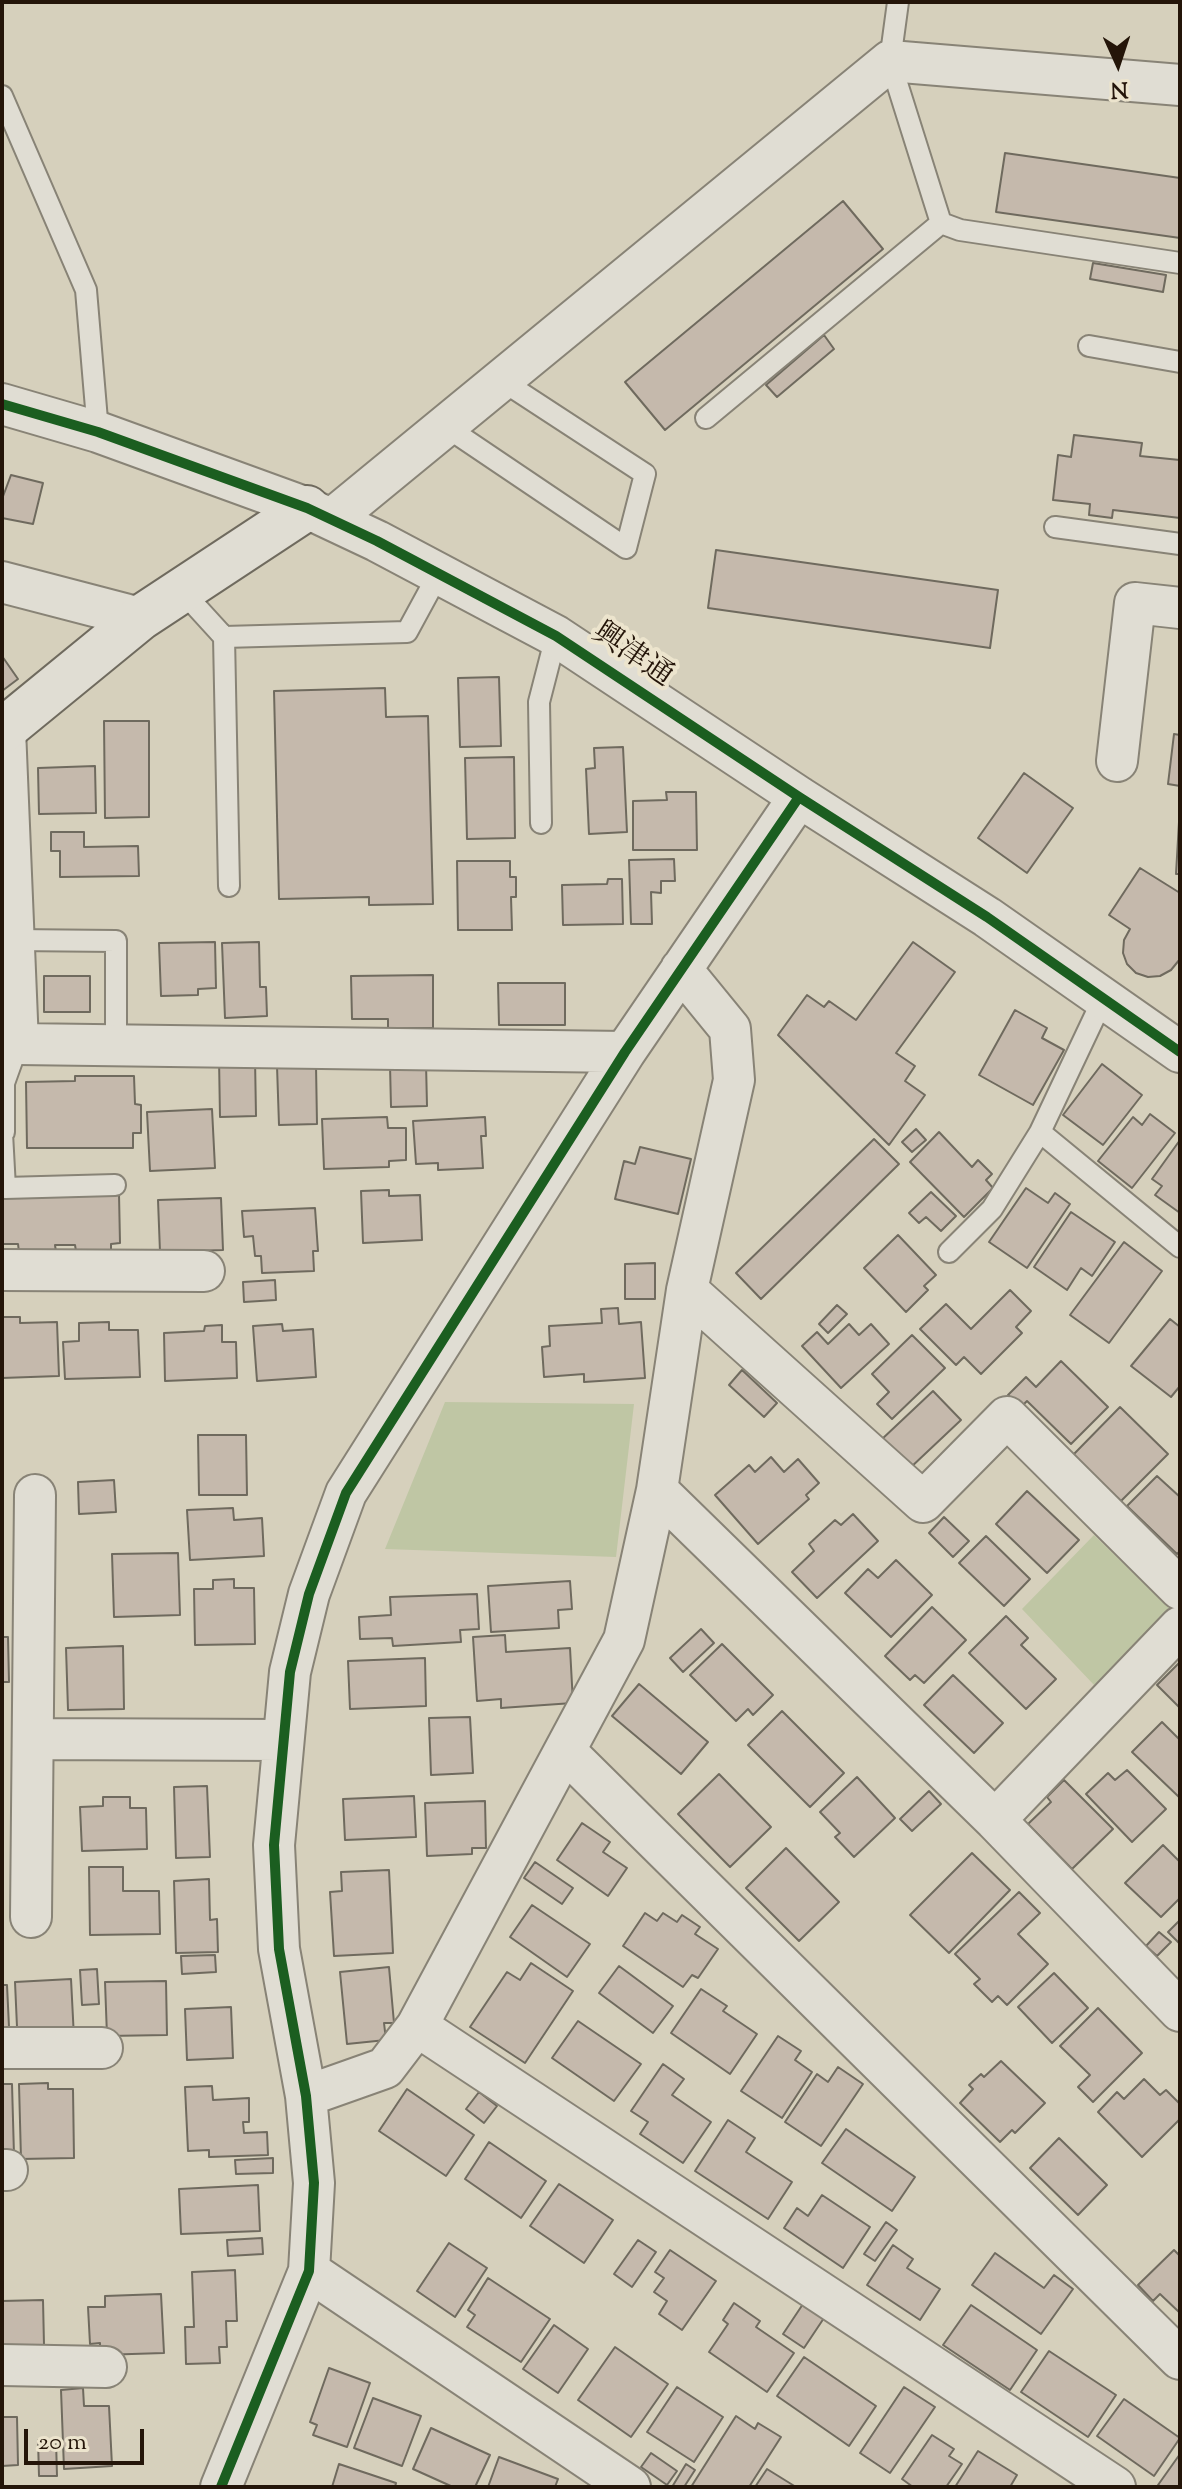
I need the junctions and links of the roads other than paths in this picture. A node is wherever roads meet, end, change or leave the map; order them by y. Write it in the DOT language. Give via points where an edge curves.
graph roads {
  1 [pos="898,2"];
  2 [pos="890,61"];
  3 [pos="1180,85"];
  4 [pos="2,96"];
  5 [pos="941,223"];
  6 [pos="1180,263"];
  7 [pos="1089,346"];
  8 [pos="1180,362"];
  9 [pos="501,380"];
  10 [pos="2,404"];
  11 [pos="706,418"];
  12 [pos="445,426"];
  13 [pos="98,432"];
  14 [pos="320,514"];
  15 [pos="1055,527"];
  16 [pos="1180,544"];
  17 [pos="439,573"];
  18 [pos="2,582"];
  19 [pos="182,591"];
  20 [pos="1180,608"];
  21 [pos="140,618"];
  22 [pos="556,636"];
  23 [pos="224,637"];
  24 [pos="4,730"];
  25 [pos="1117,761"];
  26 [pos="799,797"];
  27 [pos="541,823"];
  28 [pos="229,886"];
  29 [pos="14,940"];
  30 [pos="681,969"];
  31 [pos="1103,999"];
  32 [pos="18,1044"];
  33 [pos="116,1046"];
  34 [pos="625,1052"];
  35 [pos="1180,1052"];
  36 [pos="3,1132"];
  37 [pos="1040,1132"];
  38 [pos="115,1185"];
  39 [pos="1180,1247"];
  40 [pos="949,1252"];
  41 [pos="2,1270"];
  42 [pos="204,1271"];
  43 [pos="687,1290"];
  44 [pos="657,1490"];
  45 [pos="35,1495"];
  46 [pos="1180,1589"];
  47 [pos="1180,1627"];
  48 [pos="35,1739"];
  49 [pos="282,1740"];
  50 [pos="565,1751"];
  51 [pos="995,1820"];
  52 [pos="31,1917"];
  53 [pos="1180,2011"];
  54 [pos="417,2026"];
  55 [pos="2,2048"];
  56 [pos="102,2048"];
  57 [pos="306,2096"];
  58 [pos="309,2271"];
  59 [pos="1180,2359"];
  60 [pos="2,2365"];
  61 [pos="106,2367"];
  62 [pos="221,2487"];
  63 [pos="630,2487"];
  64 [pos="1115,2487"];
  1 -- 2 [label="lane"];
  2 -- 3 [label="street"];
  2 -- 5 [label="lane"];
  2 -- 9 [label="street"];
  4 -- 13 [label="lane" via="86,290"];
  5 -- 6 [label="lane"];
  5 -- 11 [label="lane"];
  7 -- 8 [label="lane"];
  9 -- 12 [label="street"];
  9 -- 12 [label="lane" via="645,474 626,548"];
  10 -- 13 [label="street, 興津通"];
  12 -- 14 [label="street"];
  13 -- 14 [label="street, 興津通"];
  14 -- 17 [label="street, 興津通"];
  14 -- 19 [label="street"];
  15 -- 16 [label="lane"];
  17 -- 22 [label="street, 興津通"];
  17 -- 23 [label="lane" via="407,632"];
  18 -- 21 [label="street"];
  19 -- 21 [label="street"];
  19 -- 23 [label="lane"];
  20 -- 25 [label="street" via="1135,603"];
  21 -- 24 [label="street"];
  22 -- 26 [label="street, 興津通"];
  22 -- 27 [label="lane" via="539,702"];
  23 -- 28 [label="lane"];
  24 -- 29 [label="street"];
  26 -- 30 [label="street"];
  26 -- 31 [label="street, 興津通" via="987,917"];
  29 -- 32 [label="street"];
  29 -- 33 [label="lane" via="116,941"];
  30 -- 34 [label="street"];
  30 -- 43 [label="street" via="730,1029 734,1080"];
  31 -- 35 [label="street, 興津通"];
  31 -- 37 [label="lane"];
  32 -- 33 [label="street"];
  32 -- 36 [label="lane" via="4,1083"];
  33 -- 34 [label="street"];
  34 -- 49 [label="street" via="346,1493 309,1594 290,1672"];
  36 -- 38 [label="lane" via="5,1188"];
  37 -- 39 [label="lane"];
  37 -- 40 [label="lane" via="992,1209"];
  41 -- 42 [label="street"];
  43 -- 44 [label="street"];
  43 -- 46 [label="street" via="923,1502 1007,1417"];
  44 -- 50 [label="street" via="624,1640"];
  44 -- 51 [label="street"];
  45 -- 48 [label="street"];
  47 -- 51 [label="street"];
  48 -- 49 [label="street"];
  48 -- 52 [label="street"];
  49 -- 57 [label="street" via="274,1845 279,1949"];
  50 -- 54 [label="street"];
  50 -- 59 [label="street"];
  51 -- 53 [label="street"];
  54 -- 57 [label="street" via="385,2068"];
  54 -- 64 [label="street"];
  55 -- 56 [label="street"];
  57 -- 58 [label="street" via="314,2183"];
  58 -- 62 [label="street"];
  58 -- 63 [label="street"];
  60 -- 61 [label="street"];
}
